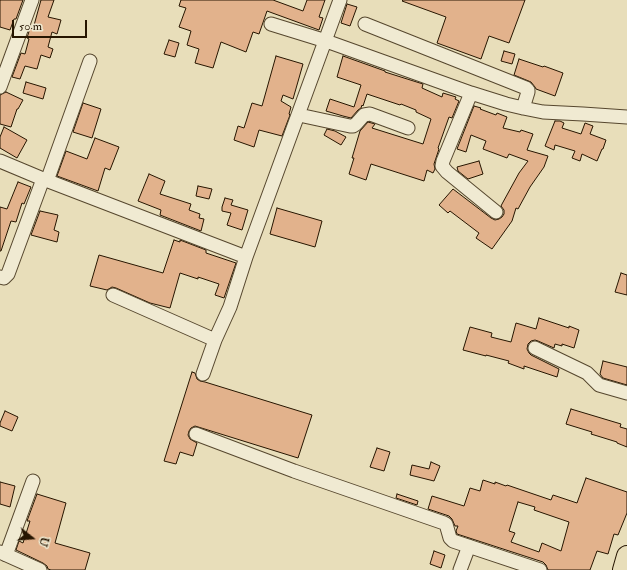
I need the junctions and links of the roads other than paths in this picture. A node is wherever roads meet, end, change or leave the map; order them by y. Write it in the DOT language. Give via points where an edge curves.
graph roads {
  1 [pos="32,0"];
  2 [pos="340,0"];
  3 [pos="271,24"];
  4 [pos="365,24"];
  5 [pos="326,41"];
  6 [pos="90,61"];
  7 [pos="0,87"];
  8 [pos="471,93"];
  9 [pos="523,108"];
  10 [pos="299,115"];
  11 [pos="627,118"];
  12 [pos="408,128"];
  13 [pos="0,161"];
  14 [pos="45,180"];
  15 [pos="496,212"];
  16 [pos="246,257"];
  17 [pos="0,277"];
  18 [pos="113,295"];
  19 [pos="215,340"];
  20 [pos="535,348"];
  21 [pos="204,374"];
  22 [pos="627,393"];
  23 [pos="196,434"];
  24 [pos="33,481"];
  25 [pos="469,546"];
  26 [pos="3,553"];
  27 [pos="627,556"];
  28 [pos="40,570"];
  29 [pos="460,570"];
  30 [pos="540,570"];
  31 [pos="623,570"];
  1 -- 7 [label="street"];
  2 -- 5 [label="street"];
  3 -- 5 [label="street"];
  4 -- 9 [label="street" via="526,88 528,93"];
  5 -- 8 [label="street"];
  5 -- 10 [label="street"];
  6 -- 14 [label="street"];
  8 -- 9 [label="street"];
  8 -- 15 [label="street" via="442,166"];
  9 -- 11 [label="street" via="543,112"];
  10 -- 12 [label="street" via="350,126 356,124 364,115 370,114"];
  10 -- 16 [label="street"];
  13 -- 14 [label="street"];
  14 -- 16 [label="street"];
  14 -- 17 [label="street" via="7,276"];
  16 -- 19 [label="street" via="230,307"];
  18 -- 19 [label="street"];
  19 -- 21 [label="street"];
  20 -- 22 [label="street" via="587,373 599,385"];
  23 -- 25 [label="street" via="444,523 452,540"];
  24 -- 26 [label="street"];
  25 -- 29 [label="street"];
  25 -- 30 [label="street"];
  26 -- 28 [label="street"];
  27 -- 31 [label="highway"];
}
